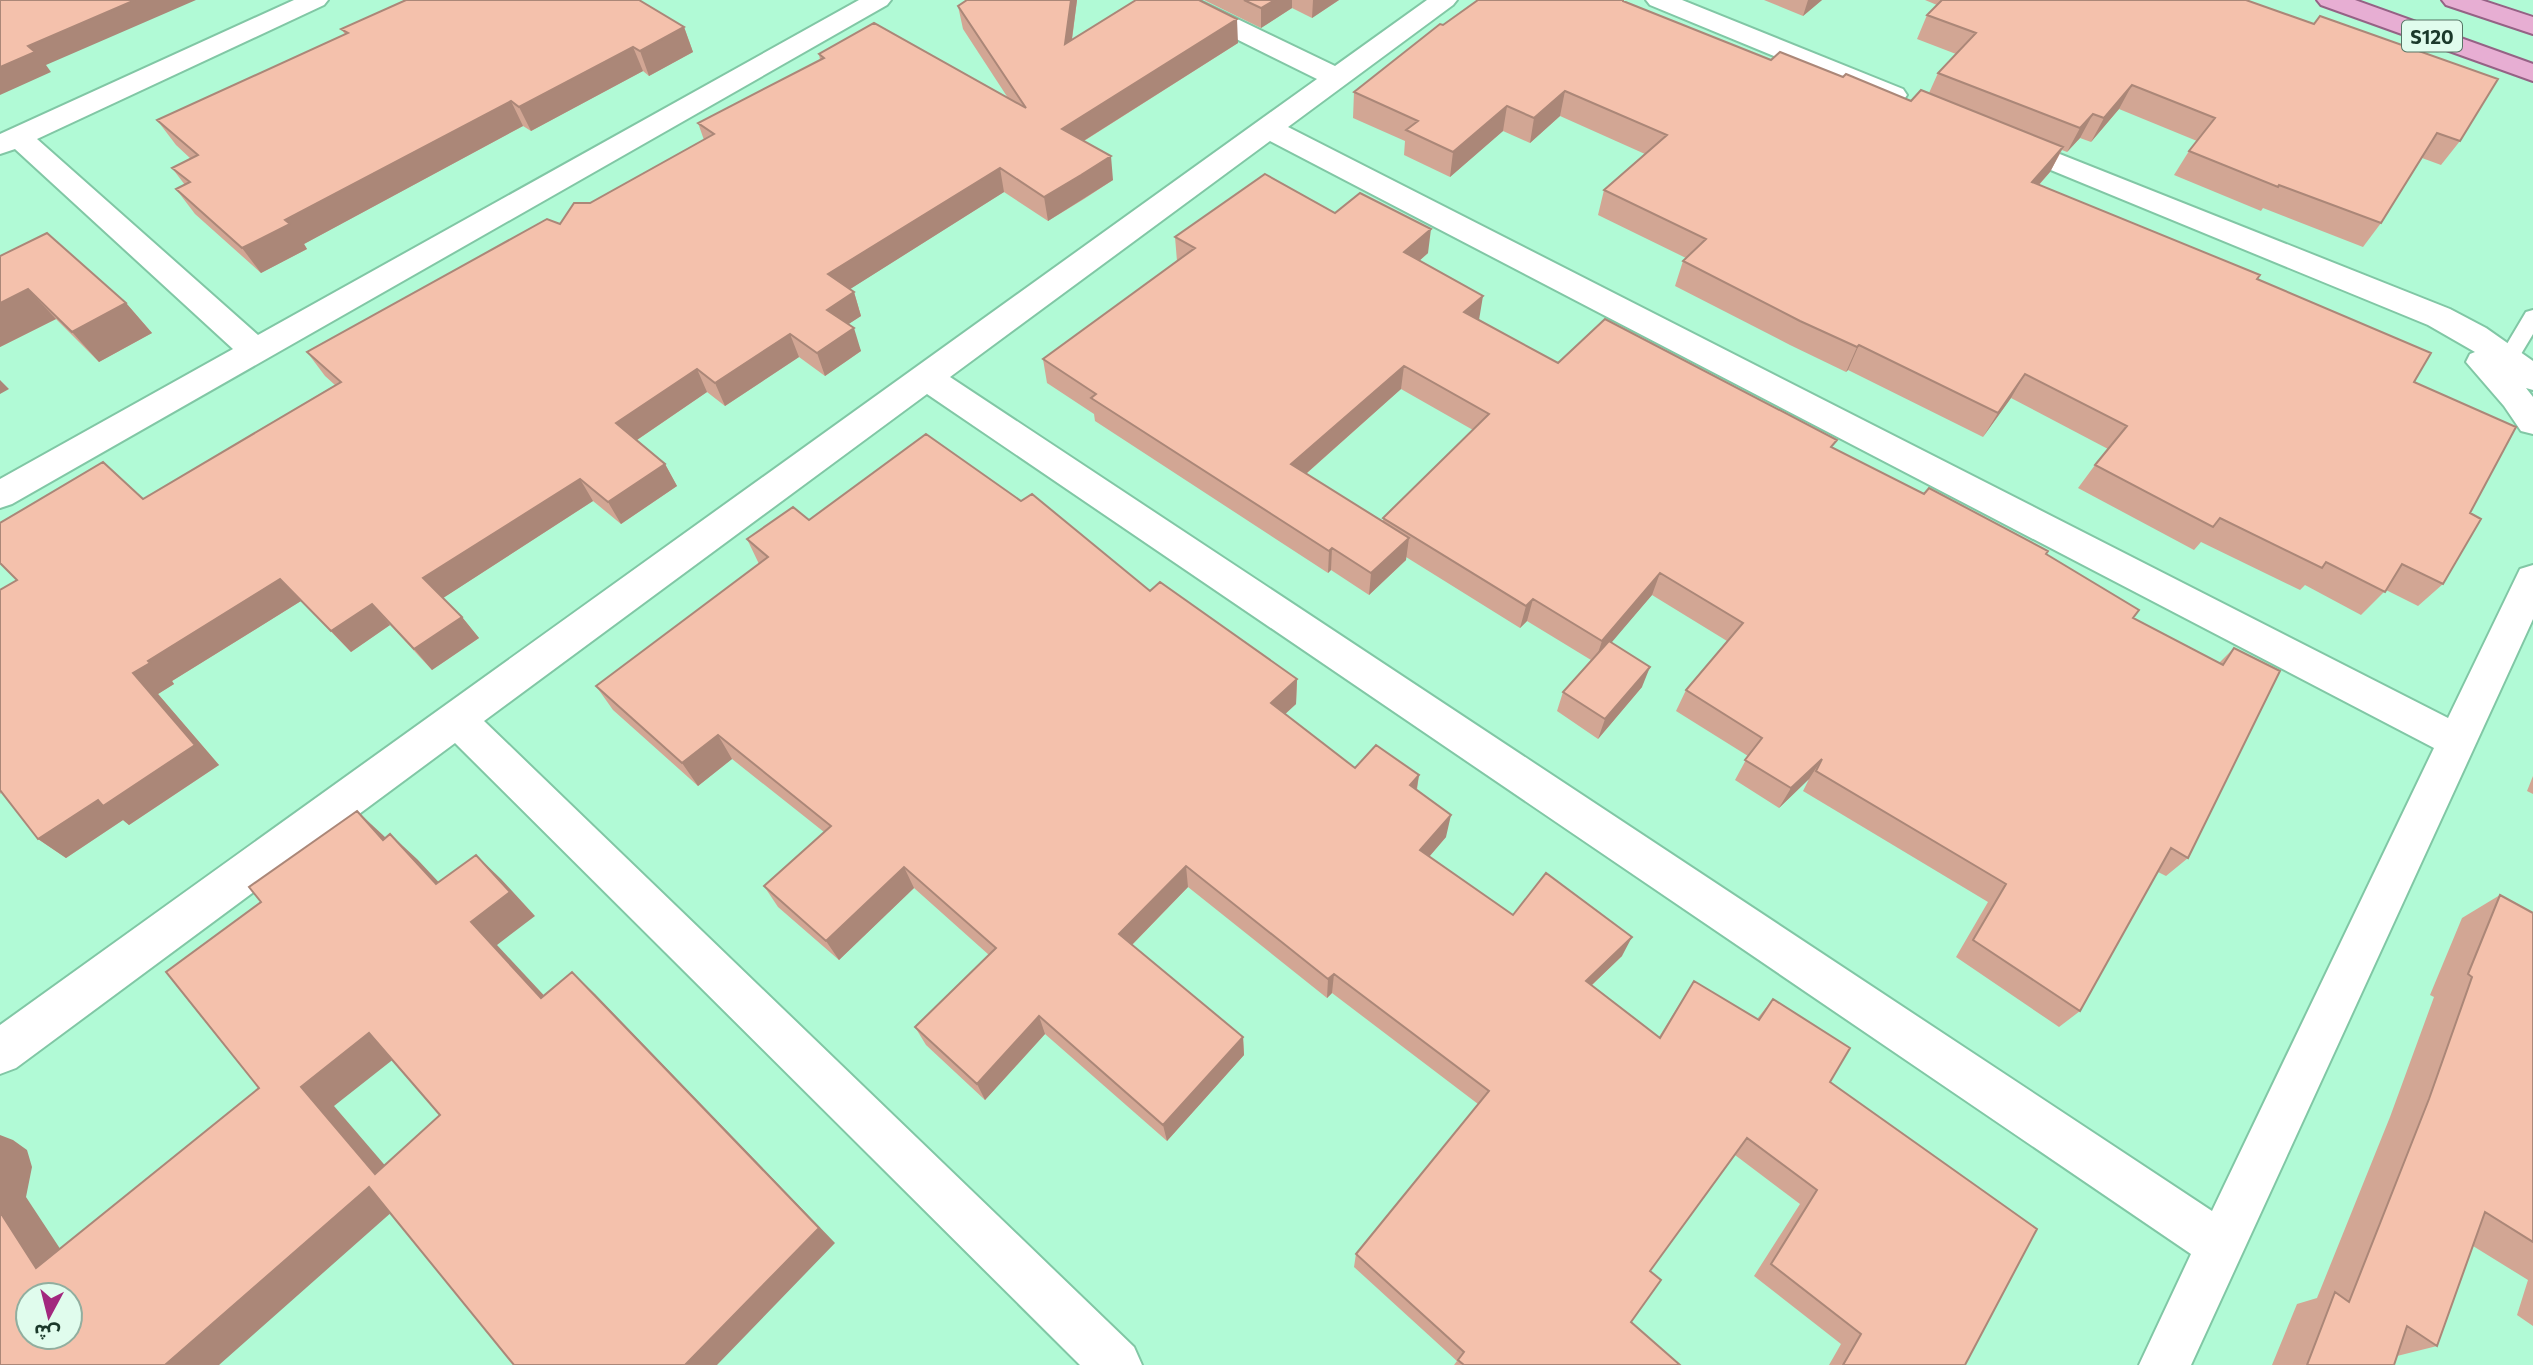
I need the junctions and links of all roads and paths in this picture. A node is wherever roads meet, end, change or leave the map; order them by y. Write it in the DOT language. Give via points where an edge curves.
graph roads {
  1 [pos="316,0"];
  2 [pos="878,0"];
  3 [pos="1177,0"];
  4 [pos="1444,0"];
  5 [pos="1659,0"];
  6 [pos="2330,0"];
  7 [pos="2455,0"];
  8 [pos="2528,21"];
  9 [pos="2533,73"];
  10 [pos="1337,78"];
  11 [pos="1916,105"];
  12 [pos="1268,128"];
  13 [pos="1980,131"];
  14 [pos="9,141"];
  15 [pos="2404,304"];
  16 [pos="2533,317"];
  17 [pos="255,351"];
  18 [pos="2521,368"];
  19 [pos="926,377"];
  20 [pos="2533,422"];
  21 [pos="0,495"];
  22 [pos="2533,579"];
  23 [pos="457,720"];
  24 [pos="2457,741"];
  25 [pos="0,1052"];
  26 [pos="2220,1245"];
  27 [pos="1116,1365"];
  28 [pos="2165,1365"];
  1 -- 14 [label="street"];
  2 -- 17 [label="street"];
  3 -- 10 [label="street"];
  4 -- 10 [label="street"];
  5 -- 11 [label="street"];
  6 -- 9 [label="main road, S120"];
  7 -- 8 [label="main road, S120"];
  10 -- 12 [label="street"];
  12 -- 19 [label="street"];
  12 -- 24 [label="street"];
  13 -- 15 [label="street"];
  14 -- 17 [label="street"];
  15 -- 18 [label="street" via="2475,336"];
  15 -- 20 [label="street" via="2467,348 2501,380"];
  16 -- 18 [label="lane"];
  17 -- 21 [label="street"];
  19 -- 23 [label="street"];
  19 -- 26 [label="street"];
  22 -- 24 [label="street"];
  23 -- 25 [label="street"];
  23 -- 27 [label="street"];
  24 -- 26 [label="street"];
  26 -- 28 [label="street"];
}
